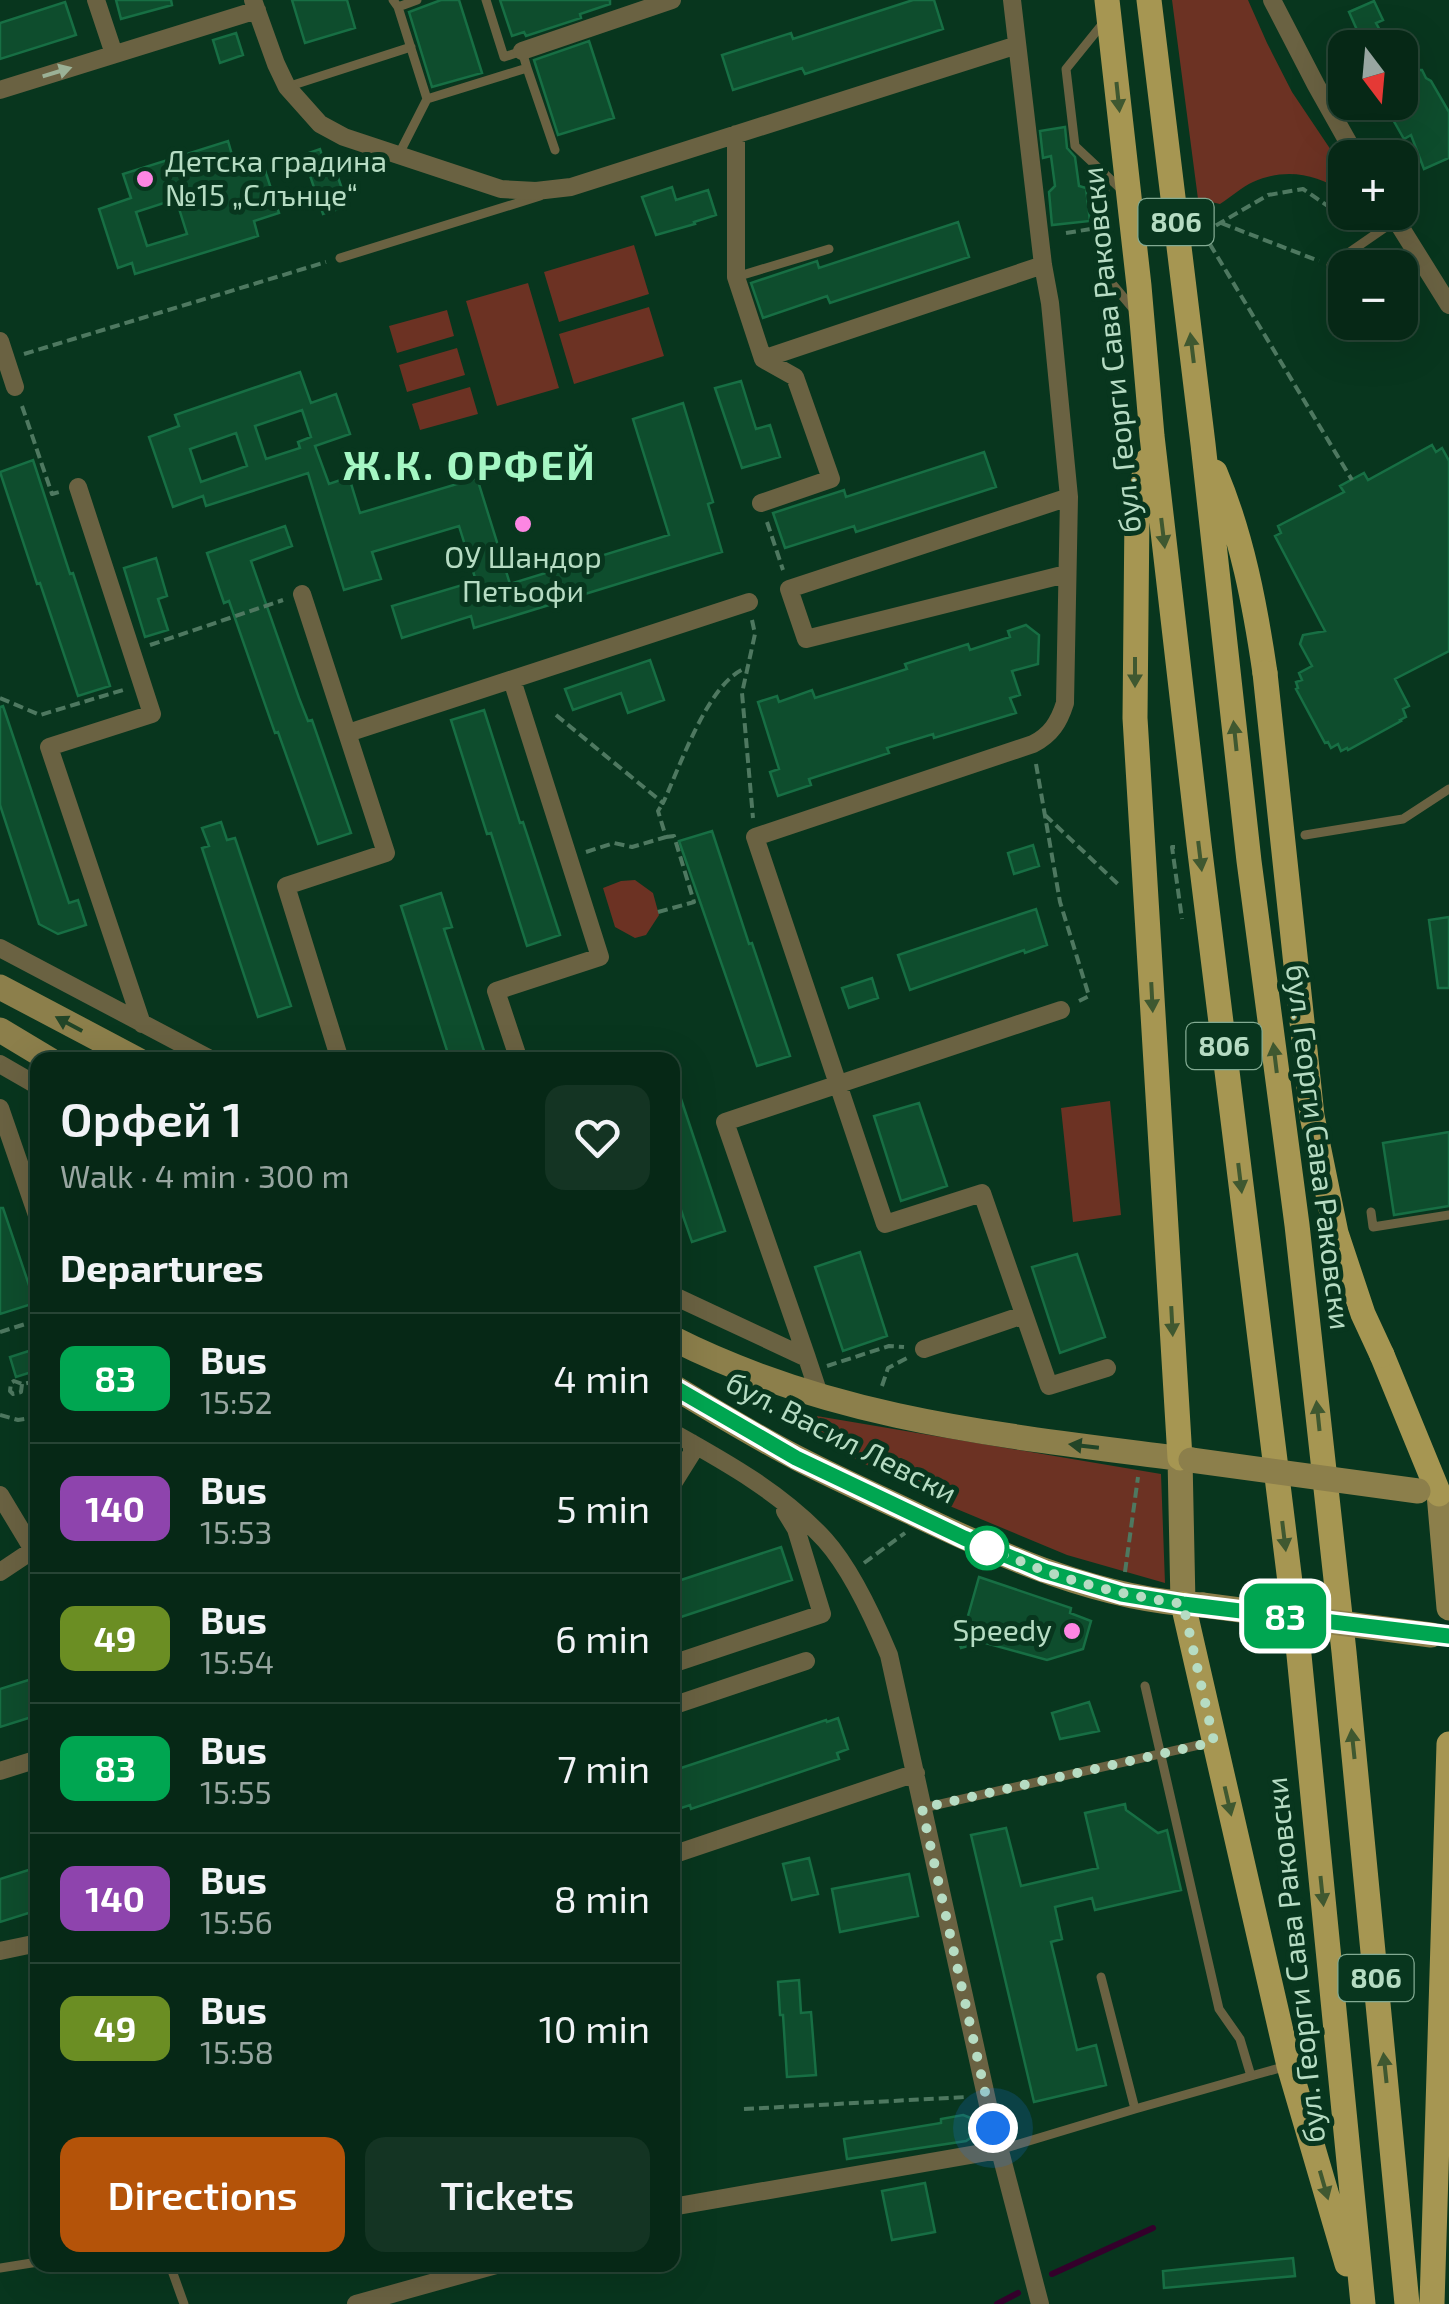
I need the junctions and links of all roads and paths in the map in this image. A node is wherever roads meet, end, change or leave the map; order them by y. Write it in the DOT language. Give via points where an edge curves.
graph roads {
  1 [pos="96,0"];
  2 [pos="418,0"];
  3 [pos="486,0"];
  4 [pos="672,0"];
  5 [pos="1012,0"];
  6 [pos="1149,0"];
  7 [pos="1272,0"];
  8 [pos="395,3"];
  9 [pos="255,5"];
  10 [pos="1108,8"];
  11 [pos="1017,45"];
  12 [pos="410,48"];
  13 [pos="114,54"];
  14 [pos="524,59"];
  15 [pos="287,87"];
  16 [pos="0,90"];
  17 [pos="427,99"];
  18 [pos="736,134"];
  19 [pos="1347,140"];
  20 [pos="555,150"];
  21 [pos="397,156"];
  22 [pos="1104,174"];
  23 [pos="571,187"];
  24 [pos="1129,196"];
  25 [pos="1195,220"];
  26 [pos="1221,223"];
  27 [pos="1106,227"];
  28 [pos="1377,230"];
  29 [pos="1402,230"];
  30 [pos="1066,233"];
  31 [pos="1203,233"];
  32 [pos="1366,240"];
  33 [pos="829,249"];
  34 [pos="1352,250"];
  35 [pos="340,258"];
  36 [pos="1328,264"];
  37 [pos="1043,265"];
  38 [pos="736,277"];
  39 [pos="1449,305"];
  40 [pos="1142,320"];
  41 [pos="0,340"];
  42 [pos="6,359"];
  43 [pos="763,359"];
  44 [pos="16,387"];
  45 [pos="1152,436"];
  46 [pos="1204,444"];
  47 [pos="1352,480"];
  48 [pos="78,488"];
  49 [pos="1070,497"];
  50 [pos="761,503"];
  51 [pos="1066,574"];
  52 [pos="789,588"];
  53 [pos="302,594"];
  54 [pos="749,602"];
  55 [pos="131,651"];
  56 [pos="746,668"];
  57 [pos="512,680"];
  58 [pos="142,684"];
  59 [pos="0,698"];
  60 [pos="556,716"];
  61 [pos="348,734"];
  62 [pos="1033,744"];
  63 [pos="1449,790"];
  64 [pos="663,803"];
  65 [pos="1045,815"];
  66 [pos="1305,835"];
  67 [pos="666,837"];
  68 [pos="755,838"];
  69 [pos="1172,847"];
  70 [pos="568,858"];
  71 [pos="1121,887"];
  72 [pos="658,912"];
  73 [pos="1182,919"];
  74 [pos="0,948"];
  75 [pos="0,988"];
  76 [pos="1061,1010"];
  77 [pos="142,1024"];
  78 [pos="0,1030"];
  79 [pos="37,1052"];
  80 [pos="123,1052"];
  81 [pos="196,1052"];
  82 [pos="338,1052"];
  83 [pos="516,1052"];
  84 [pos="0,1064"];
  85 [pos="30,1081"];
  86 [pos="837,1085"];
  87 [pos="0,1108"];
  88 [pos="30,1195"];
  89 [pos="1371,1212"];
  90 [pos="1449,1215"];
  91 [pos="680,1299"];
  92 [pos="1023,1315"];
  93 [pos="30,1323"];
  94 [pos="0,1332"];
  95 [pos="680,1342"];
  96 [pos="924,1349"];
  97 [pos="806,1358"];
  98 [pos="1107,1368"];
  99 [pos="30,1382"];
  100 [pos="22,1384"];
  101 [pos="817,1388"];
  102 [pos="881,1390"];
  103 [pos="680,1391"];
  104 [pos="0,1414"];
  105 [pos="30,1418"];
  106 [pos="680,1436"];
  107 [pos="692,1443"];
  108 [pos="1141,1453"];
  109 [pos="1186,1459"];
  110 [pos="680,1472"];
  111 [pos="0,1494"];
  112 [pos="1435,1494"];
  113 [pos="776,1498"];
  114 [pos="909,1530"];
  115 [pos="30,1545"];
  116 [pos="30,1557"];
  117 [pos="0,1572"];
  118 [pos="848,1574"];
  119 [pos="1122,1594"];
  120 [pos="1192,1605"];
  121 [pos="1449,1608"];
  122 [pos="1440,1636"];
  123 [pos="680,1661"];
  124 [pos="806,1661"];
  125 [pos="1145,1686"];
  126 [pos="680,1703"];
  127 [pos="1214,1742"];
  128 [pos="1449,1744"];
  129 [pos="1161,1754"];
  130 [pos="30,1762"];
  131 [pos="0,1772"];
  132 [pos="916,1773"];
  133 [pos="922,1808"];
  134 [pos="680,1852"];
  135 [pos="30,1945"];
  136 [pos="0,1951"];
  137 [pos="1446,1968"];
  138 [pos="1100,1977"];
  139 [pos="1289,2066"];
  140 [pos="1251,2076"];
  141 [pos="986,2096"];
  142 [pos="1135,2108"];
  143 [pos="744,2109"];
  144 [pos="999,2150"];
  145 [pos="680,2206"];
  146 [pos="30,2263"];
  147 [pos="0,2268"];
  148 [pos="173,2272"];
  149 [pos="471,2272"];
  150 [pos="184,2304"];
  151 [pos="356,2304"];
  152 [pos="1040,2304"];
  153 [pos="1361,2304"];
  154 [pos="1407,2304"];
  155 [pos="1432,2304"];
  1 -- 13 [label="street"];
  2 -- 8 [label="lane"];
  3 -- 14 [label="lane" via="504,56"];
  4 -- 14 [label="street"];
  5 -- 11 [label="street"];
  46 -- 6 [label="main road, бул. Георги Сава Раковски / 806, one-way"];
  7 -- 19 [label="street"];
  8 -- 12 [label="lane"];
  9 -- 13 [label="street"];
  9 -- 15 [label="street"];
  10 -- 22 [label="lane" via="1066,69 1075,146"];
  10 -- 24 [label="main road, бул. Георги Сава Раковски / 806, one-way"];
  11 -- 18 [label="street"];
  11 -- 37 [label="street"];
  12 -- 15 [label="lane"];
  12 -- 17 [label="lane"];
  16 -- 13 [label="street, one-way"];
  14 -- 17 [label="lane"];
  14 -- 20 [label="lane"];
  15 -- 21 [label="street" via="320,124"];
  17 -- 21 [label="lane"];
  18 -- 23 [label="street"];
  18 -- 38 [label="street"];
  21 -- 23 [label="street" via="501,189"];
  22 -- 24 [label="lane"];
  22 -- 27 [label="lane"];
  23 -- 35 [label="lane"];
  24 -- 40 [label="main road, бул. Георги Сава Раковски / 806"];
  25 -- 31 [label="path"];
  26 -- 31 [label="path"];
  26 -- 32 [label="path" via="1268,195 1303,188"];
  26 -- 36 [label="path"];
  27 -- 30 [label="path"];
  27 -- 40 [label="lane" via="1109,280"];
  28 -- 32 [label="lane"];
  29 -- 39 [label="street"];
  31 -- 47 [label="path"];
  32 -- 34 [label="lane"];
  33 -- 38 [label="lane"];
  35 -- 42 [label="path"];
  37 -- 43 [label="street"];
  37 -- 49 [label="street"];
  38 -- 43 [label="street"];
  40 -- 45 [label="main road, бул. Георги Сава Раковски / 806"];
  41 -- 42 [label="street"];
  42 -- 44 [label="street"];
  43 -- 50 [label="street" via="795,377 831,479"];
  44 -- 48 [label="path" via="52,494"];
  45 -- 109 [label="main road, one-way" via="1137,511 1136,718"];
  45 -- 153 [label="main road, бул. Георги Сава Раковски / 806, one-way" via="1299,1655"];
  46 -- 112 [label="main road, bridge" via="1254,600 1312,1116 1336,1233"];
  154 -- 46 [label="main road, бул. Георги Сава Раковски / 806, one-way" via="1342,1632"];
  48 -- 55 [label="street"];
  49 -- 51 [label="street"];
  49 -- 52 [label="street"];
  50 -- 52 [label="path"];
  51 -- 52 [label="street" via="806,640"];
  51 -- 62 [label="street" via="1065,703 1051,732"];
  53 -- 55 [label="path"];
  53 -- 61 [label="street"];
  54 -- 56 [label="path" via="755,634"];
  54 -- 57 [label="street"];
  55 -- 58 [label="street"];
  56 -- 64 [label="path" via="710,699"];
  56 -- 68 [label="path" via="742,694"];
  57 -- 61 [label="street"];
  57 -- 70 [label="street"];
  58 -- 59 [label="path" via="40,715"];
  58 -- 77 [label="street" via="152,714 49,747"];
  60 -- 64 [label="path"];
  61 -- 82 [label="street" via="386,854 286,886"];
  62 -- 65 [label="path"];
  62 -- 68 [label="street"];
  63 -- 66 [label="lane" via="1404,819"];
  64 -- 67 [label="path" via="658,811"];
  65 -- 71 [label="path"];
  65 -- 76 [label="path" via="1060,902 1089,996"];
  67 -- 70 [label="path" via="632,848 614,843"];
  67 -- 72 [label="path" via="674,836 694,902"];
  68 -- 86 [label="street"];
  69 -- 73 [label="path"];
  70 -- 83 [label="street" via="600,957 496,990"];
  74 -- 77 [label="street"];
  80 -- 75 [label="main road, one-way"];
  76 -- 86 [label="street"];
  77 -- 81 [label="street"];
  78 -- 79 [label="main road"];
  84 -- 85 [label="street"];
  86 -- 92 [label="street" via="885,1224 982,1193"];
  86 -- 97 [label="street" via="725,1122"];
  87 -- 88 [label="street"];
  89 -- 90 [label="lane" via="1373,1227"];
  91 -- 97 [label="street"];
  92 -- 96 [label="street"];
  92 -- 98 [label="street" via="1049,1386"];
  93 -- 94 [label="path"];
  95 -- 101 [label="main road, бул. Васил Левски" via="746,1372"];
  96 -- 101 [label="path" via="888,1346 826,1366"];
  96 -- 102 [label="path" via="888,1368"];
  97 -- 101 [label="street"];
  99 -- 100 [label="path"];
  108 -- 101 [label="main road, бул. Васил Левски, one-way" via="906,1420"];
  103 -- 119 [label="main road, бул. Васил Левски" via="796,1458 964,1538"];
  104 -- 105 [label="path"];
  106 -- 107 [label="street"];
  107 -- 110 [label="street"];
  107 -- 113 [label="street"];
  108 -- 109 [label="main road, бул. Васил Левски"];
  108 -- 119 [label="path"];
  109 -- 112 [label="main road, бул. Васил Левски, bridge"];
  109 -- 120 [label="main road"];
  111 -- 115 [label="street"];
  112 -- 121 [label="main road"];
  113 -- 118 [label="street" via="826,1542"];
  113 -- 123 [label="street" via="796,1529 822,1614"];
  114 -- 118 [label="path"];
  116 -- 117 [label="street"];
  118 -- 132 [label="street" via="889,1655"];
  119 -- 120 [label="main road, бул. Васил Левски"];
  120 -- 122 [label="main road, бул. Васил Левски, bridge"];
  120 -- 127 [label="main road"];
  124 -- 126 [label="street"];
  125 -- 129 [label="lane"];
  127 -- 129 [label="lane"];
  127 -- 139 [label="main road, one-way"];
  128 -- 137 [label="main road"];
  129 -- 133 [label="lane"];
  129 -- 140 [label="lane" via="1220,2009 1240,2039"];
  130 -- 131 [label="street"];
  132 -- 133 [label="street"];
  132 -- 134 [label="street"];
  133 -- 141 [label="street"];
  135 -- 136 [label="street"];
  137 -- 155 [label="main road"];
  138 -- 142 [label="lane"];
  139 -- 140 [label="lane"];
  139 -- 153 [label="main road, one-way"];
  140 -- 142 [label="lane"];
  141 -- 143 [label="path"];
  141 -- 144 [label="street"];
  142 -- 144 [label="lane"];
  144 -- 145 [label="street"];
  144 -- 152 [label="street"];
  146 -- 147 [label="lane"];
  148 -- 150 [label="lane"];
  149 -- 151 [label="street"];
}
